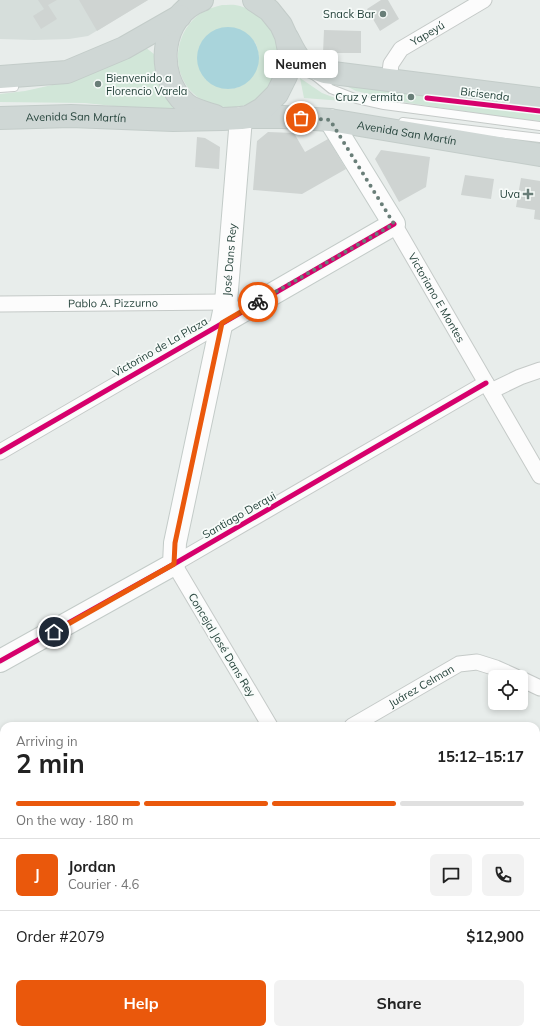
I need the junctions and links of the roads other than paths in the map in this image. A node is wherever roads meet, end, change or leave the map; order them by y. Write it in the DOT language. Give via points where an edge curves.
graph roads {
  1 [pos="254,0"];
  2 [pos="269,0"];
  3 [pos="199,1"];
  4 [pos="478,1"];
  5 [pos="180,16"];
  6 [pos="284,30"];
  7 [pos="299,60"];
  8 [pos="67,72"];
  9 [pos="0,77"];
  10 [pos="389,80"];
  11 [pos="0,88"];
  12 [pos="540,99"];
  13 [pos="8,114"];
  14 [pos="238,118"];
  15 [pos="330,120"];
  16 [pos="540,126"];
  17 [pos="540,138"];
  18 [pos="540,155"];
  19 [pos="394,224"];
  20 [pos="226,302"];
  21 [pos="0,304"];
  22 [pos="222,323"];
  23 [pos="540,370"];
  24 [pos="488,387"];
  25 [pos="0,452"];
  26 [pos="540,476"];
  27 [pos="174,564"];
  28 [pos="0,662"];
  29 [pos="500,670"];
  30 [pos="528,682"];
  31 [pos="540,688"];
  32 [pos="268,722"];
  33 [pos="359,722"];
  1 -- 6 [label="main road" via="269,10"];
  2 -- 6 [label="street"];
  3 -- 5 [label="main road"];
  4 -- 10 [label="street, Yapeyú" via="401,49 391,64"];
  5 -- 8 [label="main road" via="124,48"];
  5 -- 14 [label="main road" via="170,32 165,52 166,71 174,89 187,104"];
  6 -- 7 [label="main road"];
  6 -- 14 [label="main road" via="290,56 286,76 277,94 262,108"];
  7 -- 10 [label="main road" via="325,72"];
  7 -- 16 [label="lane" via="303,67 331,89 357,98 414,110"];
  8 -- 9 [label="main road"];
  8 -- 11 [label="lane" via="26,85"];
  10 -- 12 [label="main road"];
  13 -- 14 [label="main road, Avenida San Martín" via="173,120"];
  14 -- 15 [label="main road, Avenida San Martín"];
  14 -- 20 [label="street, José Dans Rey"];
  15 -- 17 [label="lane" via="414,123"];
  15 -- 18 [label="main road, Avenida San Martín"];
  15 -- 19 [label="street, Victoriano E Montes"];
  19 -- 22 [label="street, Victorino de La Plaza"];
  19 -- 24 [label="street, Victoriano E Montes"];
  20 -- 21 [label="street, Pablo A. Pizzurno"];
  20 -- 22 [label="street, José Dans Rey"];
  22 -- 25 [label="street, Victorino de La Plaza"];
  22 -- 27 [label="street, José Dans Rey" via="175,543"];
  23 -- 24 [label="street, Santiago Derqui"];
  24 -- 26 [label="street, Victoriano E Montes"];
  24 -- 27 [label="street, Santiago Derqui"];
  27 -- 28 [label="street, Santiago Derqui"];
  27 -- 32 [label="street, Concejal José Dans Rey"];
  29 -- 33 [label="street, Juárez Celman" via="477,662 460,664"];
  30 -- 31 [label="street"];
}
